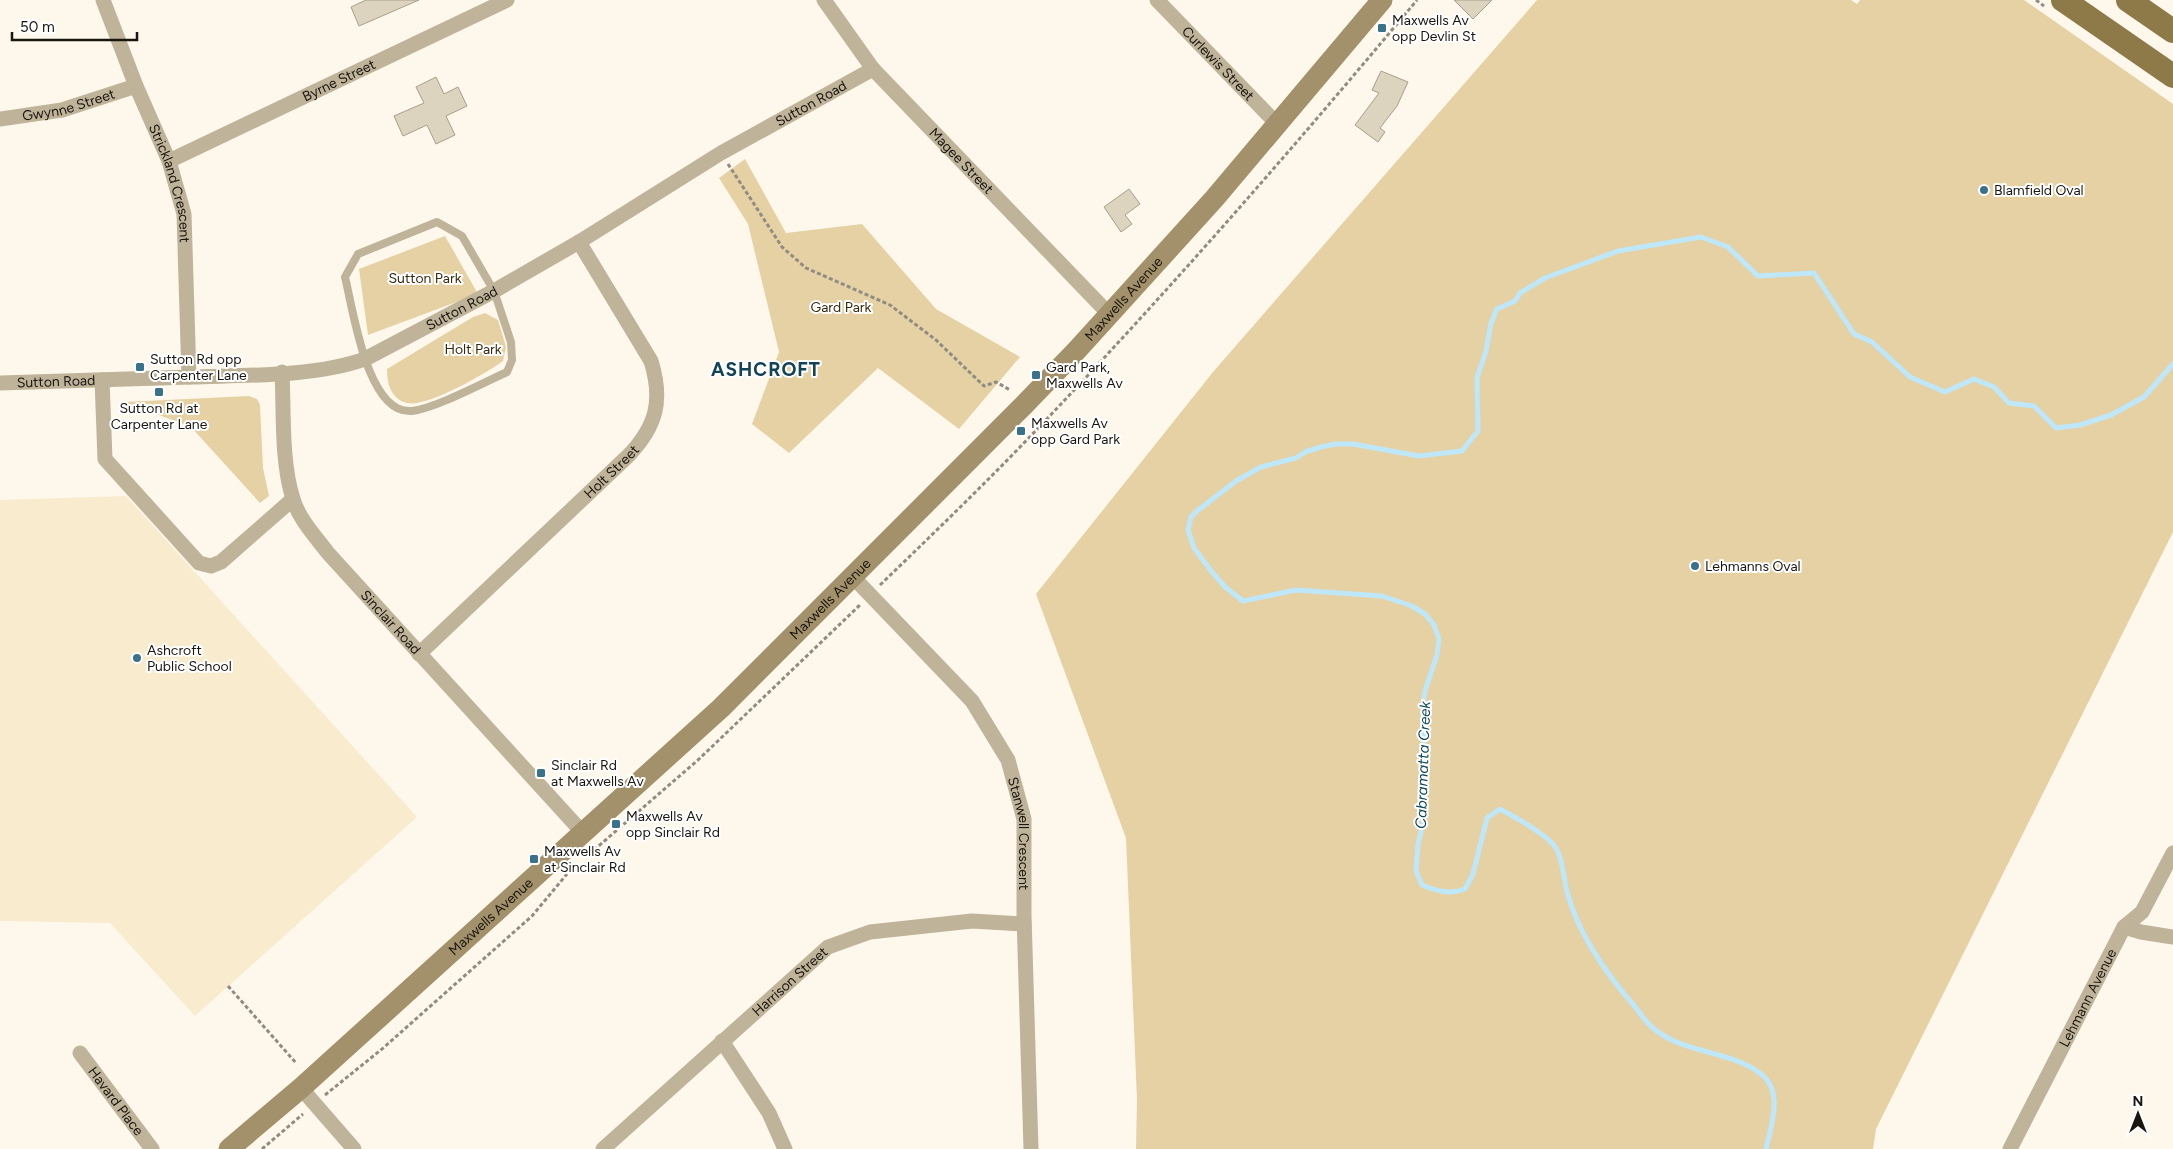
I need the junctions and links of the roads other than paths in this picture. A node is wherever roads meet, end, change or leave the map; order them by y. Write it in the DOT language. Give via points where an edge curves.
graph roads {
  1 [pos="103,0"];
  2 [pos="507,0"];
  3 [pos="824,0"];
  4 [pos="1157,0"];
  5 [pos="1382,0"];
  6 [pos="2128,0"];
  7 [pos="2069,2"];
  8 [pos="2173,31"];
  9 [pos="874,69"];
  10 [pos="2173,76"];
  11 [pos="136,86"];
  12 [pos="0,119"];
  13 [pos="1278,125"];
  14 [pos="169,161"];
  15 [pos="579,242"];
  16 [pos="494,291"];
  17 [pos="1109,314"];
  18 [pos="365,359"];
  19 [pos="282,372"];
  20 [pos="190,377"];
  21 [pos="102,380"];
  22 [pos="0,383"];
  23 [pos="293,499"];
  24 [pos="853,578"];
  25 [pos="419,654"];
  26 [pos="583,833"];
  27 [pos="2173,853"];
  28 [pos="1024,924"];
  29 [pos="2124,927"];
  30 [pos="2173,937"];
  31 [pos="722,1041"];
  32 [pos="80,1054"];
  33 [pos="301,1088"];
  34 [pos="152,1149"];
  35 [pos="229,1149"];
  36 [pos="354,1149"];
  37 [pos="603,1149"];
  38 [pos="785,1149"];
  39 [pos="1031,1149"];
  40 [pos="2010,1149"];
  1 -- 11 [label="street, Strickland Crescent"];
  2 -- 14 [label="street, Byrne Street"];
  3 -- 9 [label="street, Magee Street"];
  4 -- 13 [label="street, Curlewis Street"];
  5 -- 13 [label="street, Maxwells Avenue"];
  6 -- 8 [label="main road"];
  7 -- 10 [label="main road"];
  9 -- 15 [label="street, Sutton Road" via="721,153"];
  9 -- 17 [label="street, Magee Street"];
  11 -- 12 [label="street, Gwynne Street" via="62,110"];
  11 -- 14 [label="street, Strickland Crescent"];
  13 -- 17 [label="street, Maxwells Avenue"];
  14 -- 20 [label="street, Strickland Crescent" via="184,214"];
  15 -- 16 [label="street, Sutton Road"];
  15 -- 25 [label="street, Holt Street" via="651,361 658,394 656,414 644,437 628,456"];
  16 -- 18 [label="street, Sutton Road"];
  16 -- 18 [label="lane" via="511,342 512,360 507,372 424,409 403,411 384,398"];
  16 -- 18 [label="lane" via="462,236 437,222 358,254 345,277"];
  17 -- 24 [label="street, Maxwells Avenue"];
  18 -- 19 [label="street, Sutton Road" via="346,366"];
  19 -- 20 [label="street, Sutton Road"];
  19 -- 23 [label="street, Sinclair Road" via="286,457"];
  20 -- 21 [label="street, Sutton Road"];
  21 -- 22 [label="street, Sutton Road"];
  21 -- 23 [label="street" via="106,459 198,562 211,566 220,562"];
  23 -- 25 [label="street, Sinclair Road" via="306,525 328,553"];
  24 -- 26 [label="street, Maxwells Avenue" via="721,708"];
  24 -- 28 [label="street, Stanwell Crescent" via="972,701 1008,760 1024,820"];
  25 -- 26 [label="street, Sinclair Road"];
  26 -- 33 [label="street, Maxwells Avenue"];
  27 -- 29 [label="street, Lehmann Avenue" via="2142,912"];
  28 -- 31 [label="street, Harrison Street" via="972,921 870,932 828,947"];
  28 -- 39 [label="street, Stanwell Crescent"];
  29 -- 30 [label="street"];
  29 -- 40 [label="street, Lehmann Avenue"];
  31 -- 37 [label="street, Harrison Street"];
  31 -- 38 [label="street" via="769,1113"];
  32 -- 34 [label="street, Havard Place"];
  33 -- 35 [label="street, Maxwells Avenue"];
  33 -- 36 [label="street"];
}
